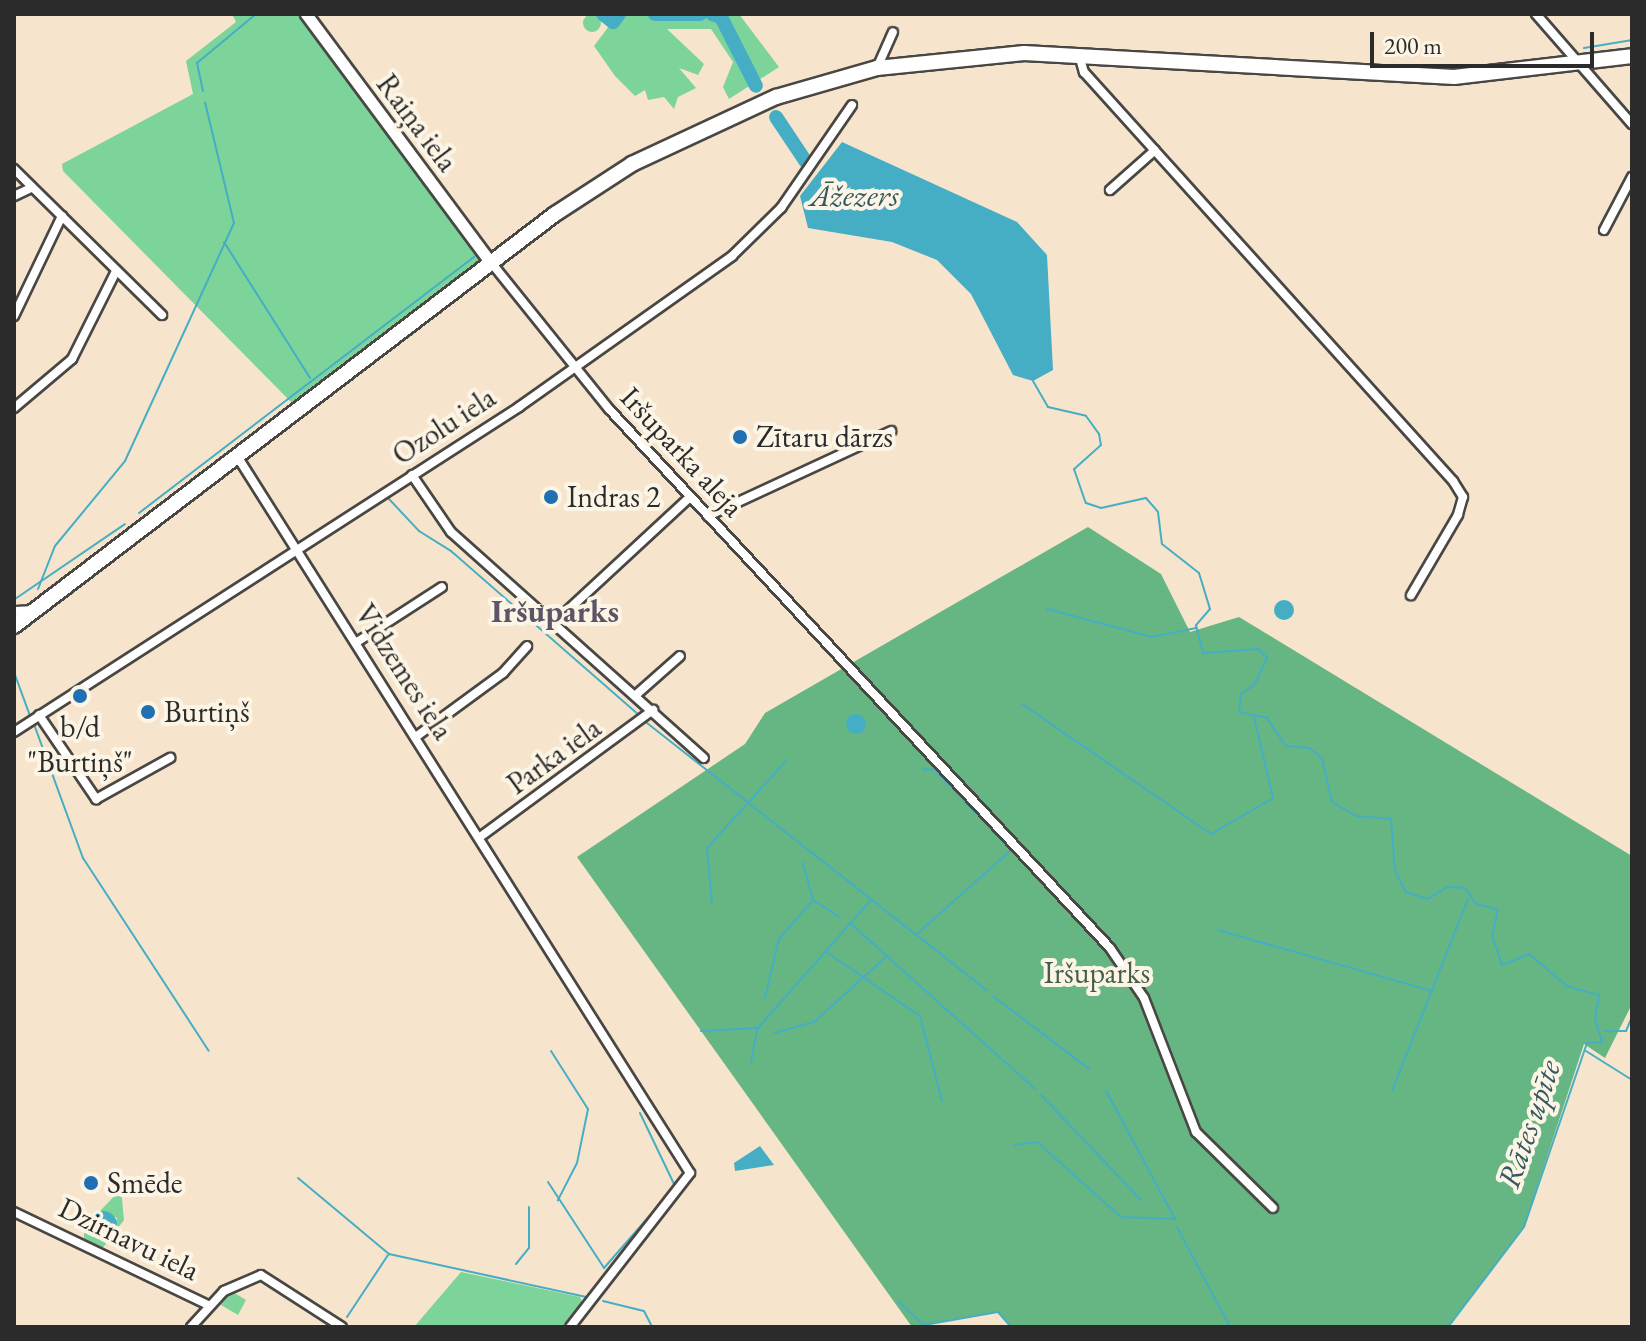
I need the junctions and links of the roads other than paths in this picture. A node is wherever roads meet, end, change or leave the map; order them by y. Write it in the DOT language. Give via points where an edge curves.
graph roads {
  1 [pos="306,14"];
  2 [pos="1536,14"];
  3 [pos="893,32"];
  4 [pos="1079,54"];
  5 [pos="1632,56"];
  6 [pos="1578,66"];
  7 [pos="877,68"];
  8 [pos="852,105"];
  9 [pos="1632,124"];
  10 [pos="1155,150"];
  11 [pos="14,169"];
  12 [pos="1632,177"];
  13 [pos="31,188"];
  14 [pos="1110,190"];
  15 [pos="14,196"];
  16 [pos="62,216"];
  17 [pos="1604,230"];
  18 [pos="489,260"];
  19 [pos="116,271"];
  20 [pos="162,315"];
  21 [pos="14,316"];
  22 [pos="574,368"];
  23 [pos="14,408"];
  24 [pos="891,431"];
  25 [pos="237,456"];
  26 [pos="412,475"];
  27 [pos="690,497"];
  28 [pos="708,516"];
  29 [pos="299,550"];
  30 [pos="442,587"];
  31 [pos="1411,595"];
  32 [pos="36,609"];
  33 [pos="14,611"];
  34 [pos="554,623"];
  35 [pos="14,626"];
  36 [pos="357,642"];
  37 [pos="527,646"];
  38 [pos="680,656"];
  39 [pos="637,694"];
  40 [pos="653,710"];
  41 [pos="39,715"];
  42 [pos="14,732"];
  43 [pos="417,736"];
  44 [pos="170,758"];
  45 [pos="704,758"];
  46 [pos="480,837"];
  47 [pos="1273,1208"];
  48 [pos="14,1212"];
  49 [pos="210,1306"];
  50 [pos="191,1327"];
  51 [pos="342,1327"];
  52 [pos="570,1327"];
  1 -- 18 [label="street, Raiņa iela"];
  2 -- 6 [label="street"];
  3 -- 7 [label="street"];
  4 -- 6 [label="highway" via="1454,77"];
  4 -- 7 [label="highway"];
  4 -- 10 [label="street" via="1084,72"];
  5 -- 6 [label="highway"];
  6 -- 9 [label="street"];
  7 -- 18 [label="highway" via="770,99 620,171"];
  8 -- 22 [label="street, Ozolu iela" via="781,208 732,256"];
  10 -- 14 [label="street"];
  10 -- 31 [label="street" via="1463,497"];
  11 -- 13 [label="street"];
  12 -- 17 [label="street"];
  13 -- 15 [label="street"];
  13 -- 16 [label="street"];
  16 -- 19 [label="street"];
  16 -- 21 [label="street"];
  18 -- 22 [label="street, Iršuparka aleja"];
  18 -- 25 [label="highway"];
  19 -- 20 [label="street"];
  19 -- 23 [label="street" via="72,359"];
  22 -- 26 [label="street, Ozolu iela"];
  22 -- 27 [label="street, Iršuparka aleja"];
  24 -- 28 [label="street"];
  25 -- 29 [label="street, Vidzemes iela"];
  25 -- 32 [label="highway"];
  26 -- 29 [label="street, Ozolu iela"];
  26 -- 34 [label="street" via="451,532"];
  27 -- 28 [label="street, Iršuparka aleja"];
  27 -- 34 [label="street"];
  28 -- 47 [label="street, Iršuparka aleja" via="1118,958 1144,998 1196,1132"];
  29 -- 36 [label="street, Vidzemes iela"];
  29 -- 41 [label="street, Ozolu iela"];
  30 -- 36 [label="street"];
  32 -- 33 [label="street"];
  32 -- 35 [label="highway"];
  34 -- 39 [label="street"];
  36 -- 43 [label="street, Vidzemes iela"];
  37 -- 43 [label="street" via="503,673"];
  38 -- 39 [label="street"];
  39 -- 40 [label="street"];
  40 -- 45 [label="street"];
  40 -- 46 [label="street, Parka iela"];
  41 -- 42 [label="street, Ozolu iela"];
  41 -- 44 [label="street" via="96,799"];
  43 -- 46 [label="street, Vidzemes iela"];
  46 -- 52 [label="street, Vidzemes iela" via="690,1173"];
  48 -- 49 [label="street, Dzirnavu iela"];
  49 -- 50 [label="street"];
  49 -- 51 [label="street, Dzirnavu iela" via="261,1275"];
}
